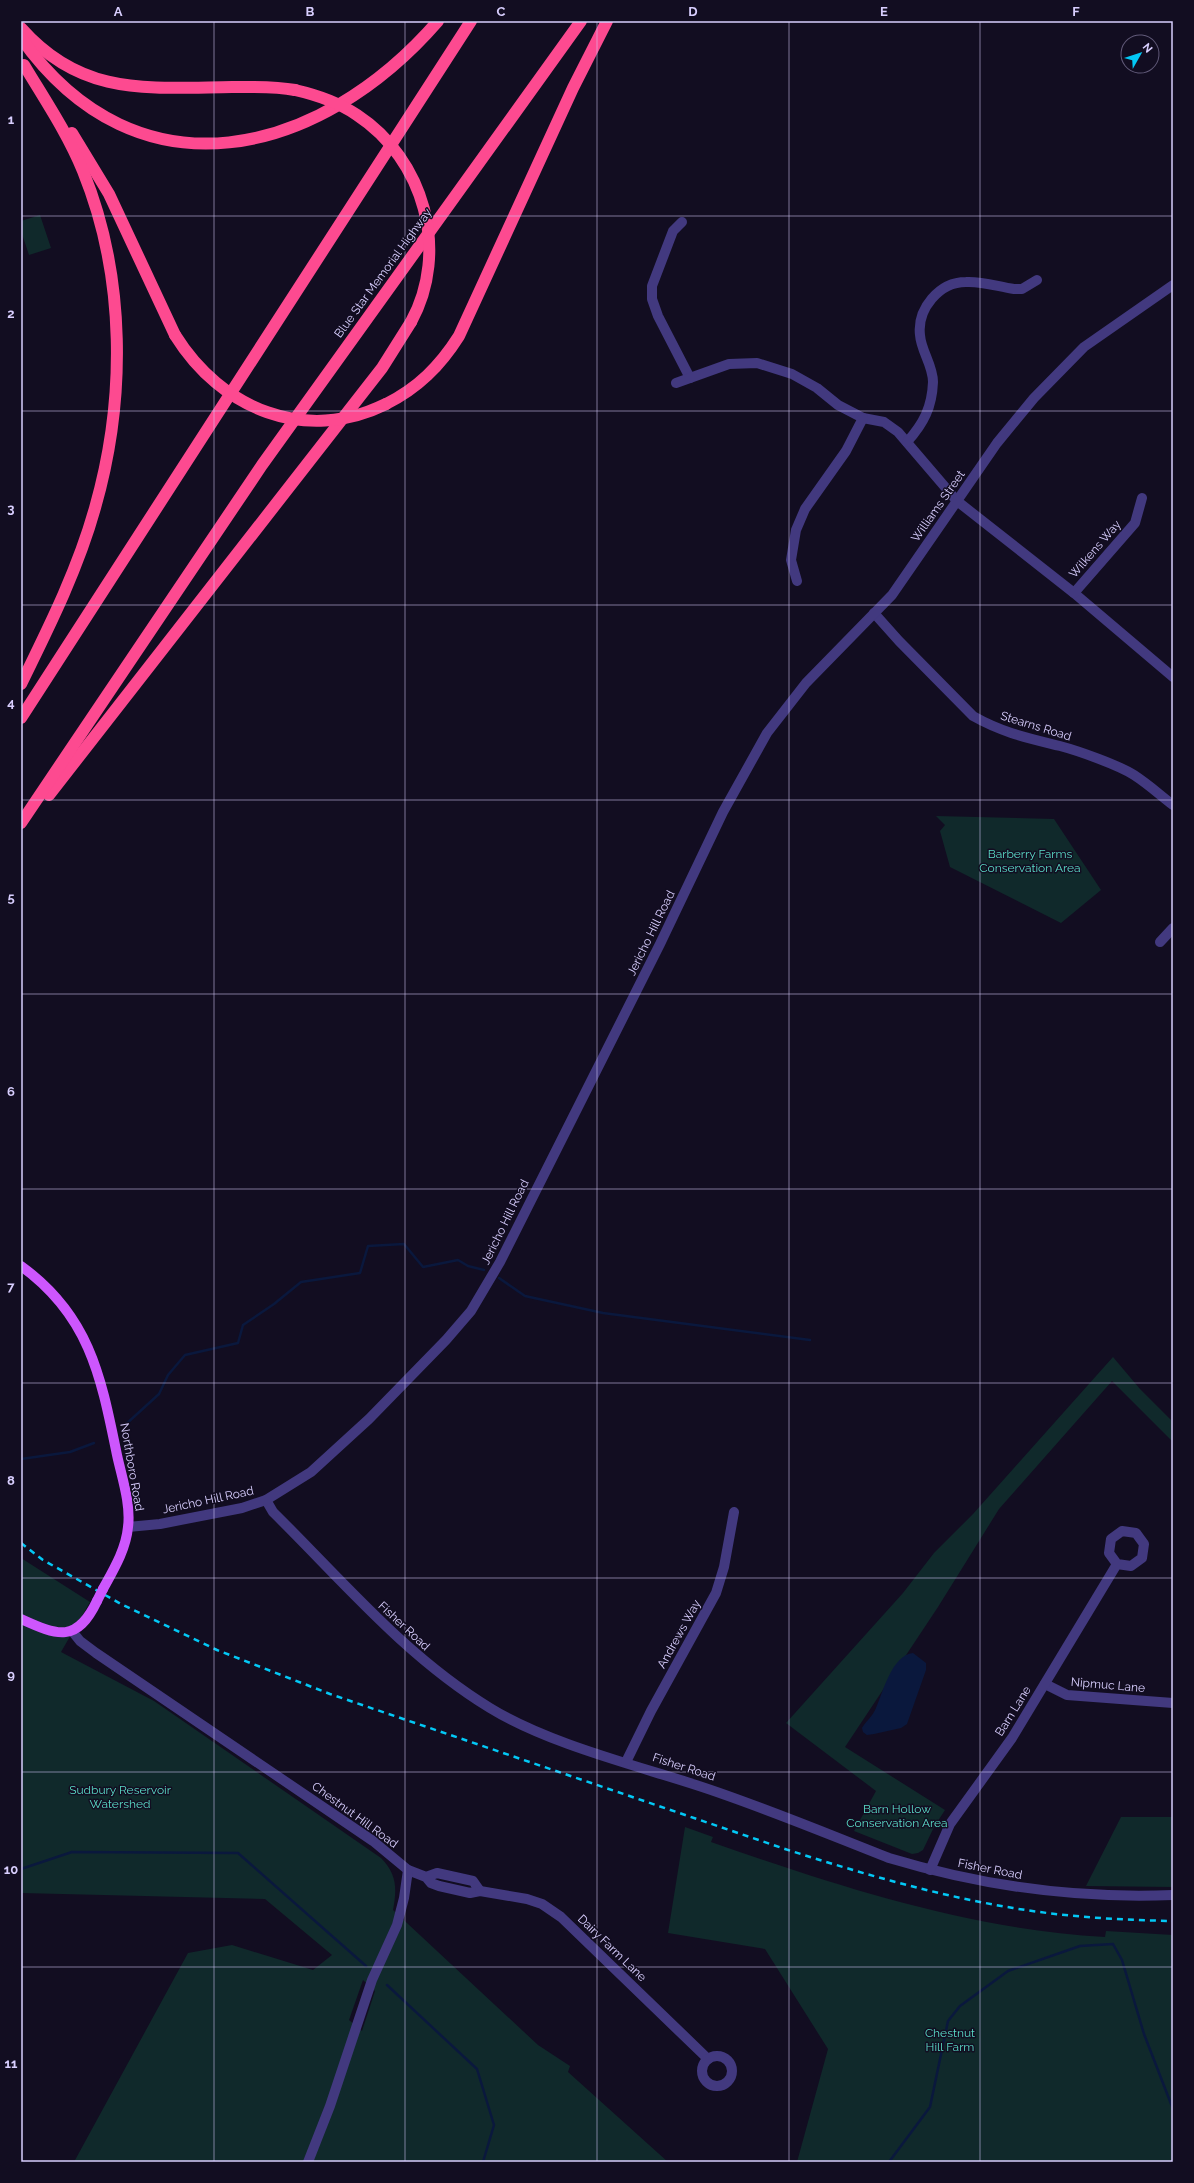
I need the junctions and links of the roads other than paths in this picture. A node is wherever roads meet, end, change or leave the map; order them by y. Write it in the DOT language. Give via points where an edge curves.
graph roads {
  1 [pos="438,21"];
  2 [pos="471,21"];
  3 [pos="581,21"];
  4 [pos="607,21"];
  5 [pos="21,28"];
  6 [pos="21,38"];
  7 [pos="22,63"];
  8 [pos="682,222"];
  9 [pos="1037,280"];
  10 [pos="1173,284"];
  11 [pos="690,378"];
  12 [pos="676,384"];
  13 [pos="863,418"];
  14 [pos="907,442"];
  15 [pos="1142,498"];
  16 [pos="957,501"];
  17 [pos="797,580"];
  18 [pos="1074,593"];
  19 [pos="874,613"];
  20 [pos="1173,677"];
  21 [pos="21,684"];
  22 [pos="21,718"];
  23 [pos="748,766"];
  24 [pos="1173,805"];
  25 [pos="21,823"];
  26 [pos="21,830"];
  27 [pos="1173,928"];
  28 [pos="1160,942"];
  29 [pos="21,1266"];
  30 [pos="266,1500"];
  31 [pos="734,1512"];
  32 [pos="128,1527"];
  33 [pos="1117,1564"];
  34 [pos="21,1619"];
  35 [pos="72,1632"];
  36 [pos="1045,1684"];
  37 [pos="1173,1703"];
  38 [pos="626,1762"];
  39 [pos="408,1870"];
  40 [pos="930,1870"];
  41 [pos="1173,1895"];
  42 [pos="708,2059"];
  43 [pos="308,2162"];
  1 -- 6 [label="highway" via="388,70 328,112 275,134 218,144 156,137 109,119 60,85"];
  2 -- 22 [label="highway"];
  3 -- 25 [label="highway, Blue Star Memorial Highway" via="285,433"];
  4 -- 7 [label="highway, bridge" via="573,88 459,336 446,357 412,389 386,404 358,416 329,421 302,420 273,414 245,402 219,385 196,364 174,335 106,188 82,147"];
  5 -- 26 [label="highway, bridge" via="61,63 86,76 112,84 146,88 258,87 295,90 330,100 364,120 394,149 413,179 425,210 430,252 424,290 411,322 377,374"];
  7 -- 21 [label="highway" via="75,153 94,201 111,273 117,360 111,434 95,508 69,581"];
  8 -- 11 [label="street" via="673,230 652,286 652,299"];
  9 -- 14 [label="street" via="1022,289 966,282 943,289 924,308 919,327 933,380 931,399 920,427"];
  10 -- 16 [label="street, Williams Street" via="1100,334 1069,360 1020,415"];
  11 -- 12 [label="street"];
  11 -- 13 [label="street" via="730,364 757,363 774,367 808,382 838,405"];
  13 -- 14 [label="street" via="884,422 894,428"];
  13 -- 17 [label="street" via="846,451 805,509 796,530 791,560"];
  14 -- 16 [label="street"];
  15 -- 18 [label="street, Wilkens Way" via="1135,523"];
  16 -- 18 [label="street"];
  16 -- 19 [label="street, Williams Street" via="906,577"];
  18 -- 20 [label="street"];
  19 -- 23 [label="street, Williams Street" via="787,705"];
  19 -- 24 [label="street, Stearns Road" via="973,716 1023,738 1061,746 1133,774"];
  23 -- 30 [label="street, Jericho Hill Road" via="485,1290 446,1340 358,1429 311,1472"];
  27 -- 28 [label="street"];
  29 -- 32 [label="main road, Northboro Road" via="47,1288 65,1309 89,1350 103,1387 124,1488"];
  30 -- 32 [label="street, Jericho Hill Road" via="221,1513"];
  30 -- 38 [label="street, Fisher Road" via="273,1512 388,1630 421,1660 460,1689 521,1724"];
  31 -- 38 [label="street, Andrews Way" via="724,1567 716,1593"];
  32 -- 35 [label="main road, Northboro Road, bridge" via="121,1556 87,1619"];
  33 -- 36 [label="street, Barn Lane"];
  34 -- 35 [label="main road" via="51,1632"];
  35 -- 39 [label="street, Chestnut Hill Road" via="96,1653 373,1841"];
  36 -- 37 [label="street, Nipmuc Lane" via="1070,1696"];
  36 -- 40 [label="street, Barn Lane" via="1012,1738 950,1824"];
  38 -- 40 [label="street, Fisher Road" via="715,1791 889,1858"];
  39 -- 42 [label="street, Dairy Farm Lane" via="426,1877 439,1886 470,1893 480,1891 542,1904 561,1917"];
  39 -- 43 [label="street" via="398,1925 372,1980 347,2058"];
  40 -- 41 [label="street, Fisher Road" via="1036,1891 1128,1897"];
}
